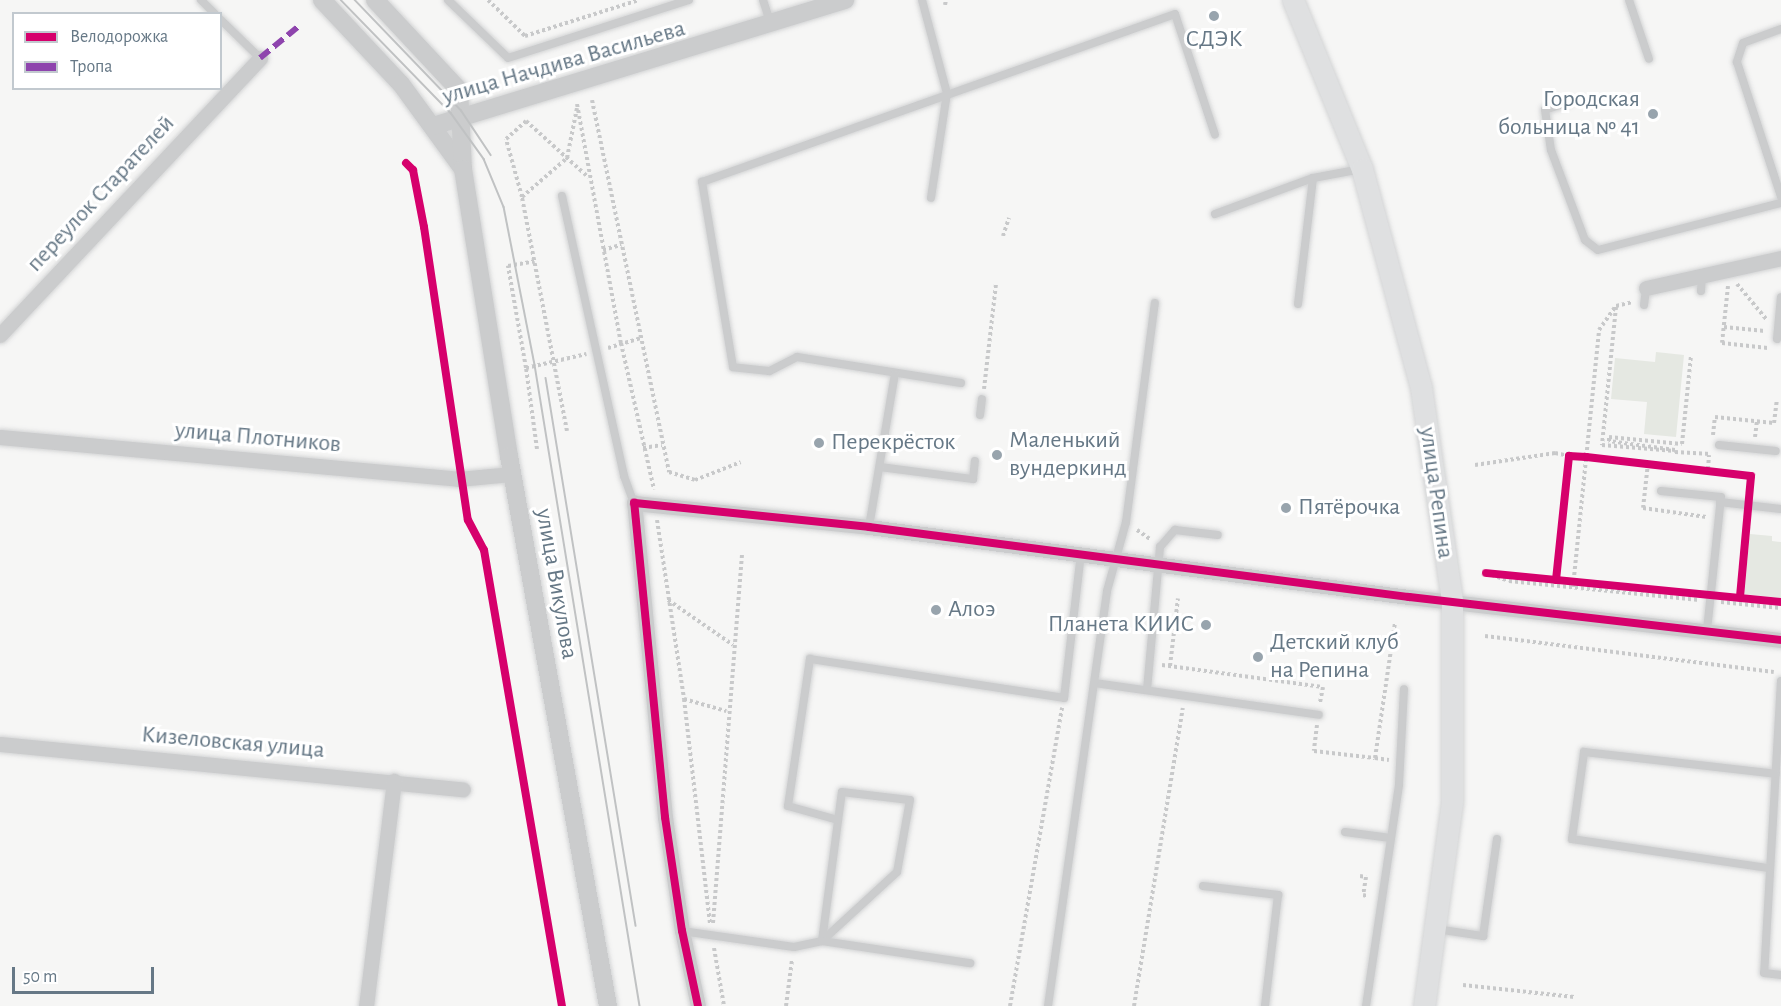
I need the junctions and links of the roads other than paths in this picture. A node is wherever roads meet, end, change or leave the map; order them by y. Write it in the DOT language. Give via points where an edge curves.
graph roads {
  1 [pos="201,0"];
  2 [pos="322,0"];
  3 [pos="375,0"];
  4 [pos="448,0"];
  5 [pos="689,0"];
  6 [pos="763,0"];
  7 [pos="845,0"];
  8 [pos="922,0"];
  9 [pos="1293,0"];
  10 [pos="1629,0"];
  11 [pos="213,12"];
  12 [pos="222,21"];
  13 [pos="772,26"];
  14 [pos="1781,30"];
  15 [pos="260,58"];
  16 [pos="1649,59"];
  17 [pos="947,93"];
  18 [pos="1569,102"];
  19 [pos="461,118"];
  20 [pos="433,126"];
  21 [pos="1215,135"];
  22 [pos="462,169"];
  23 [pos="1362,169"];
  24 [pos="1313,178"];
  25 [pos="562,196"];
  26 [pos="1781,197"];
  27 [pos="931,198"];
  28 [pos="1781,203"];
  29 [pos="1215,214"];
  30 [pos="1781,258"];
  31 [pos="1646,288"];
  32 [pos="1781,297"];
  33 [pos="1155,303"];
  34 [pos="1298,304"];
  35 [pos="1644,305"];
  36 [pos="0,335"];
  37 [pos="1777,339"];
  38 [pos="896,374"];
  39 [pos="961,383"];
  40 [pos="982,399"];
  41 [pos="980,416"];
  42 [pos="0,437"];
  43 [pos="1719,445"];
  44 [pos="1776,451"];
  45 [pos="975,461"];
  46 [pos="880,467"];
  47 [pos="512,474"];
  48 [pos="1662,491"];
  49 [pos="1720,502"];
  50 [pos="634,503"];
  51 [pos="1781,508"];
  52 [pos="869,527"];
  53 [pos="1218,535"];
  54 [pos="1081,553"];
  55 [pos="1116,558"];
  56 [pos="1159,562"];
  57 [pos="1452,600"];
  58 [pos="1707,631"];
  59 [pos="1781,640"];
  60 [pos="1781,681"];
  61 [pos="1095,683"];
  62 [pos="1404,688"];
  63 [pos="1147,690"];
  64 [pos="1319,715"];
  65 [pos="0,744"];
  66 [pos="1776,774"];
  67 [pos="394,782"];
  68 [pos="463,789"];
  69 [pos="838,820"];
  70 [pos="1345,832"];
  71 [pos="1391,838"];
  72 [pos="1497,839"];
  73 [pos="1768,868"];
  74 [pos="1203,886"];
  75 [pos="1435,928"];
  76 [pos="682,931"];
  77 [pos="822,941"];
  78 [pos="970,963"];
  79 [pos="1781,975"];
  80 [pos="366,1006"];
  81 [pos="608,1006"];
  82 [pos="698,1006"];
  83 [pos="1048,1006"];
  84 [pos="1265,1006"];
  85 [pos="1366,1006"];
  86 [pos="1424,1006"];
  1 -- 11 [label="lane"];
  2 -- 20 [label="street, улица Викулова" via="401,84"];
  3 -- 19 [label="street, улица Викулова" via="459,90"];
  4 -- 5 [label="lane" via="508,58"];
  6 -- 13 [label="lane"];
  7 -- 13 [label="street, улица Начдива Васильева"];
  8 -- 17 [label="lane"];
  9 -- 23 [label="main road, улица Репина"];
  10 -- 16 [label="lane"];
  12 -- 15 [label="lane"];
  13 -- 19 [label="street, улица Начдива Васильева"];
  14 -- 26 [label="lane" via="1743,43 1737,62"];
  15 -- 36 [label="street, переулок Старателей"];
  17 -- 21 [label="lane" via="1175,14"];
  17 -- 27 [label="lane"];
  17 -- 38 [label="lane" via="702,182 734,367 769,371 797,357"];
  18 -- 28 [label="lane" via="1545,110 1551,150 1585,240 1598,250"];
  19 -- 20 [label="street, улица Начдива Васильева"];
  19 -- 22 [label="street, улица Викулова"];
  20 -- 22 [label="street, улица Викулова"];
  22 -- 47 [label="street, улица Викулова"];
  23 -- 24 [label="lane"];
  23 -- 57 [label="main road, улица Репина" via="1421,388"];
  24 -- 29 [label="lane"];
  24 -- 34 [label="lane"];
  25 -- 50 [label="lane" via="624,476"];
  30 -- 31 [label="street" via="1701,284"];
  31 -- 35 [label="lane"];
  32 -- 37 [label="lane"];
  33 -- 55 [label="lane" via="1126,522"];
  38 -- 39 [label="lane"];
  38 -- 46 [label="lane"];
  40 -- 41 [label="lane"];
  42 -- 47 [label="street, улица Плотников" via="458,479"];
  43 -- 44 [label="lane"];
  45 -- 46 [label="lane" via="973,479"];
  46 -- 52 [label="lane"];
  47 -- 81 [label="street, улица Викулова"];
  48 -- 49 [label="lane" via="1721,497"];
  49 -- 51 [label="lane"];
  49 -- 58 [label="lane"];
  50 -- 52 [label="street"];
  50 -- 76 [label="street" via="665,817"];
  52 -- 54 [label="street"];
  53 -- 56 [label="lane" via="1175,530 1160,547"];
  54 -- 55 [label="street"];
  54 -- 69 [label="lane" via="1064,698 810,659 788,807"];
  55 -- 56 [label="street"];
  55 -- 61 [label="lane" via="1107,591"];
  56 -- 57 [label="street"];
  56 -- 63 [label="lane"];
  57 -- 58 [label="street"];
  57 -- 75 [label="main road, улица Репина" via="1452,802"];
  58 -- 59 [label="street"];
  60 -- 66 [label="lane"];
  61 -- 63 [label="lane"];
  61 -- 83 [label="lane"];
  62 -- 71 [label="lane" via="1399,784"];
  63 -- 64 [label="lane"];
  65 -- 67 [label="street, Кизеловская улица"];
  66 -- 73 [label="lane"];
  66 -- 73 [label="lane" via="1584,752 1572,839"];
  67 -- 68 [label="street, Кизеловская улица"];
  67 -- 80 [label="street"];
  69 -- 77 [label="lane"];
  69 -- 77 [label="lane" via="842,792 910,801 897,872"];
  70 -- 71 [label="lane"];
  71 -- 85 [label="lane"];
  72 -- 75 [label="lane" via="1483,936"];
  73 -- 79 [label="lane" via="1764,973"];
  74 -- 84 [label="lane" via="1278,895"];
  75 -- 86 [label="main road, улица Репина"];
  76 -- 77 [label="lane" via="794,947"];
  76 -- 82 [label="street"];
  77 -- 78 [label="lane"];
}
